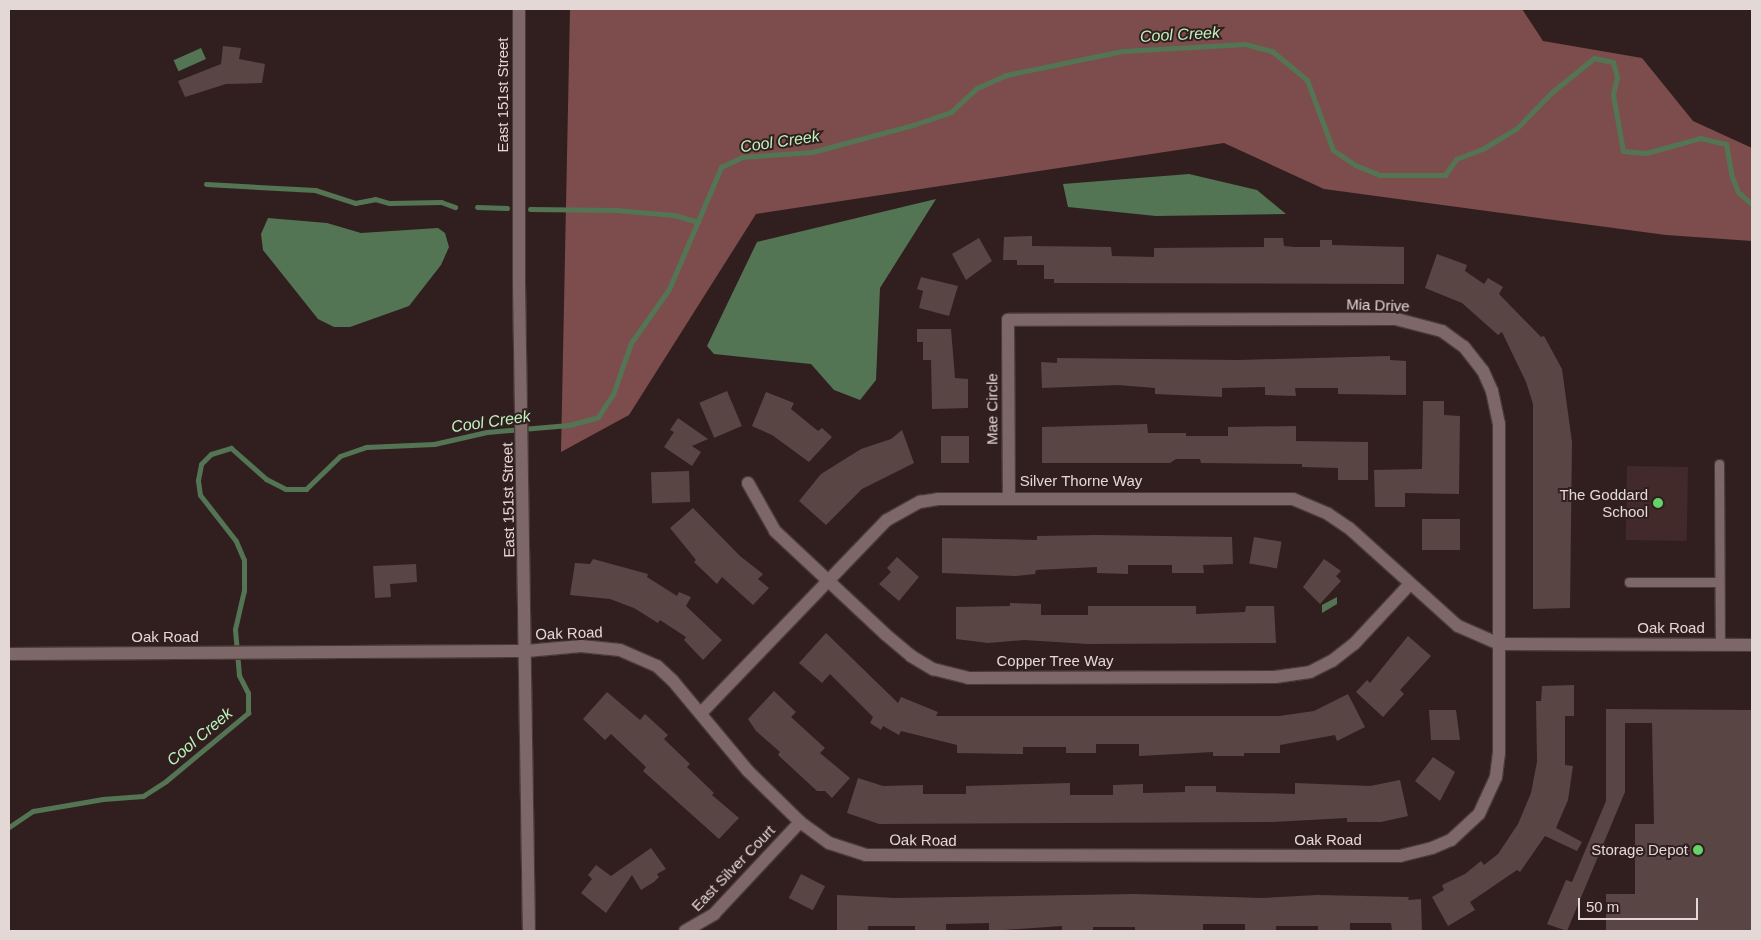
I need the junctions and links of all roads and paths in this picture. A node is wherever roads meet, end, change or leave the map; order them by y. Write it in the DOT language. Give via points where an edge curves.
graph roads {
  1 [pos="519,9"];
  2 [pos="1008,320"];
  3 [pos="1719,464"];
  4 [pos="748,482"];
  5 [pos="1009,497"];
  6 [pos="828,580"];
  7 [pos="1629,582"];
  8 [pos="1719,582"];
  9 [pos="1410,584"];
  10 [pos="1499,644"];
  11 [pos="1720,644"];
  12 [pos="1752,644"];
  13 [pos="527,651"];
  14 [pos="9,654"];
  15 [pos="700,712"];
  16 [pos="800,822"];
  17 [pos="529,931"];
  18 [pos="686,931"];
  1 -- 13 [label="street, East 151st Street" via="519,283"];
  2 -- 5 [label="street, Mae Circle"];
  2 -- 10 [label="street, Mia Drive" via="1396,319 1442,331 1464,346 1483,370 1492,391 1499,424"];
  3 -- 8 [label="lane"];
  4 -- 6 [label="street, Copper Tree Way" via="775,531"];
  5 -- 6 [label="street, Silver Thorne Way" via="938,499 904,509 872,534"];
  5 -- 9 [label="street, Silver Thorne Way" via="1293,499 1328,514 1349,528"];
  6 -- 9 [label="street, Copper Tree Way" via="911,656 933,669 968,678 1275,677 1310,672 1332,661 1354,644"];
  6 -- 15 [label="street, Silver Thorne Way"];
  7 -- 8 [label="lane"];
  8 -- 11 [label="lane"];
  9 -- 10 [label="street, Silver Thorne Way" via="1458,626"];
  10 -- 11 [label="street, Oak Road"];
  10 -- 16 [label="street, Oak Road" via="1499,753 1496,777 1487,799 1479,814 1451,840 1413,854 894,857 846,851"];
  11 -- 12 [label="street, Oak Road"];
  13 -- 14 [label="street, Oak Road"];
  13 -- 15 [label="street, Oak Road" via="603,646 639,656 673,681"];
  13 -- 17 [label="street, East 151st Street"];
  15 -- 16 [label="street, Oak Road" via="748,771"];
  16 -- 18 [label="street, East Silver Court" via="714,914"];
}
